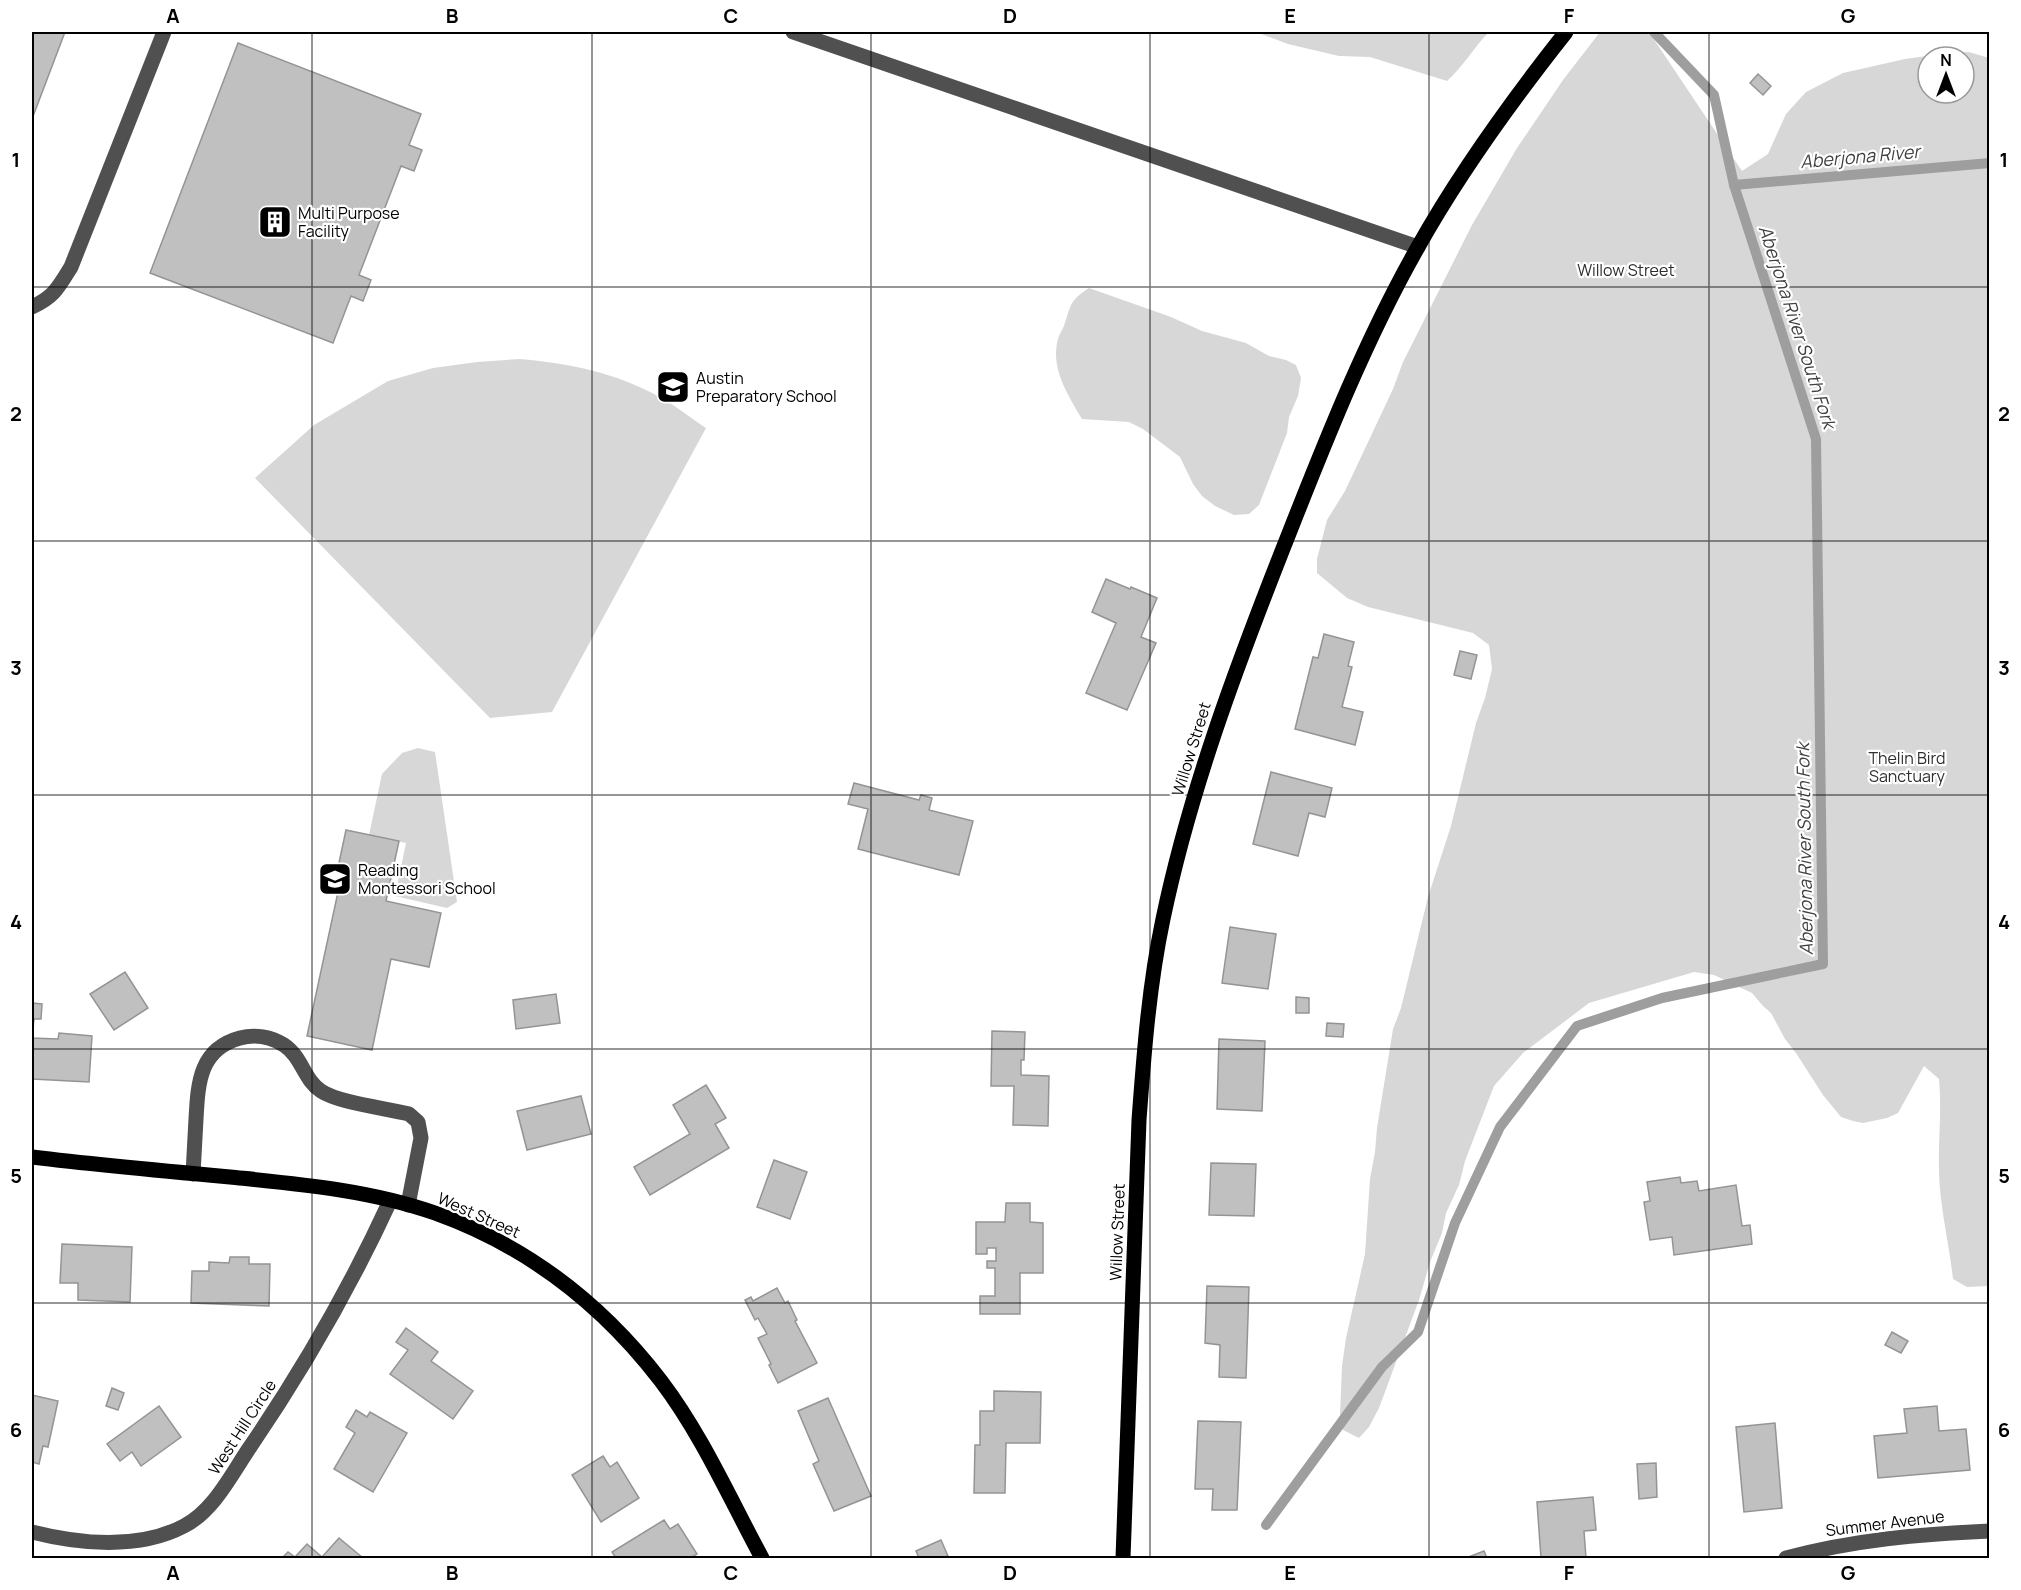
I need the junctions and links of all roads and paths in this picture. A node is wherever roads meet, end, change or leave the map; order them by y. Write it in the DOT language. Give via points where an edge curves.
graph roads {
  1 [pos="164,32"];
  2 [pos="793,32"];
  3 [pos="1566,32"];
  4 [pos="1418,247"];
  5 [pos="32,307"];
  6 [pos="32,1157"];
  7 [pos="193,1174"];
  8 [pos="390,1201"];
  9 [pos="408,1205"];
  10 [pos="1989,1531"];
  11 [pos="32,1532"];
  12 [pos="762,1558"];
  13 [pos="1123,1558"];
  14 [pos="1786,1558"];
  1 -- 5 [label="street" via="71,267 57,290"];
  2 -- 4 [label="street"];
  3 -- 4 [label="main road, Willow Street" via="1505,113"];
  4 -- 13 [label="main road, Willow Street" via="1349,387 1243,651 1197,786 1163,919 1149,1003 1139,1120"];
  6 -- 7 [label="main road, West Street"];
  7 -- 8 [label="main road, West Street" via="297,1184"];
  7 -- 9 [label="street" via="198,1088 203,1068 224,1044 243,1037 264,1037 291,1051 310,1081 328,1095 409,1114 418,1122 421,1138"];
  8 -- 9 [label="main road, West Street"];
  8 -- 11 [label="street, West Hill Circle" via="350,1282 280,1404 221,1492 197,1517 174,1531 123,1542"];
  9 -- 12 [label="main road, West Street" via="513,1248 553,1273 629,1342 673,1399"];
  10 -- 14 [label="street, Summer Avenue" via="1898,1536"];
}
